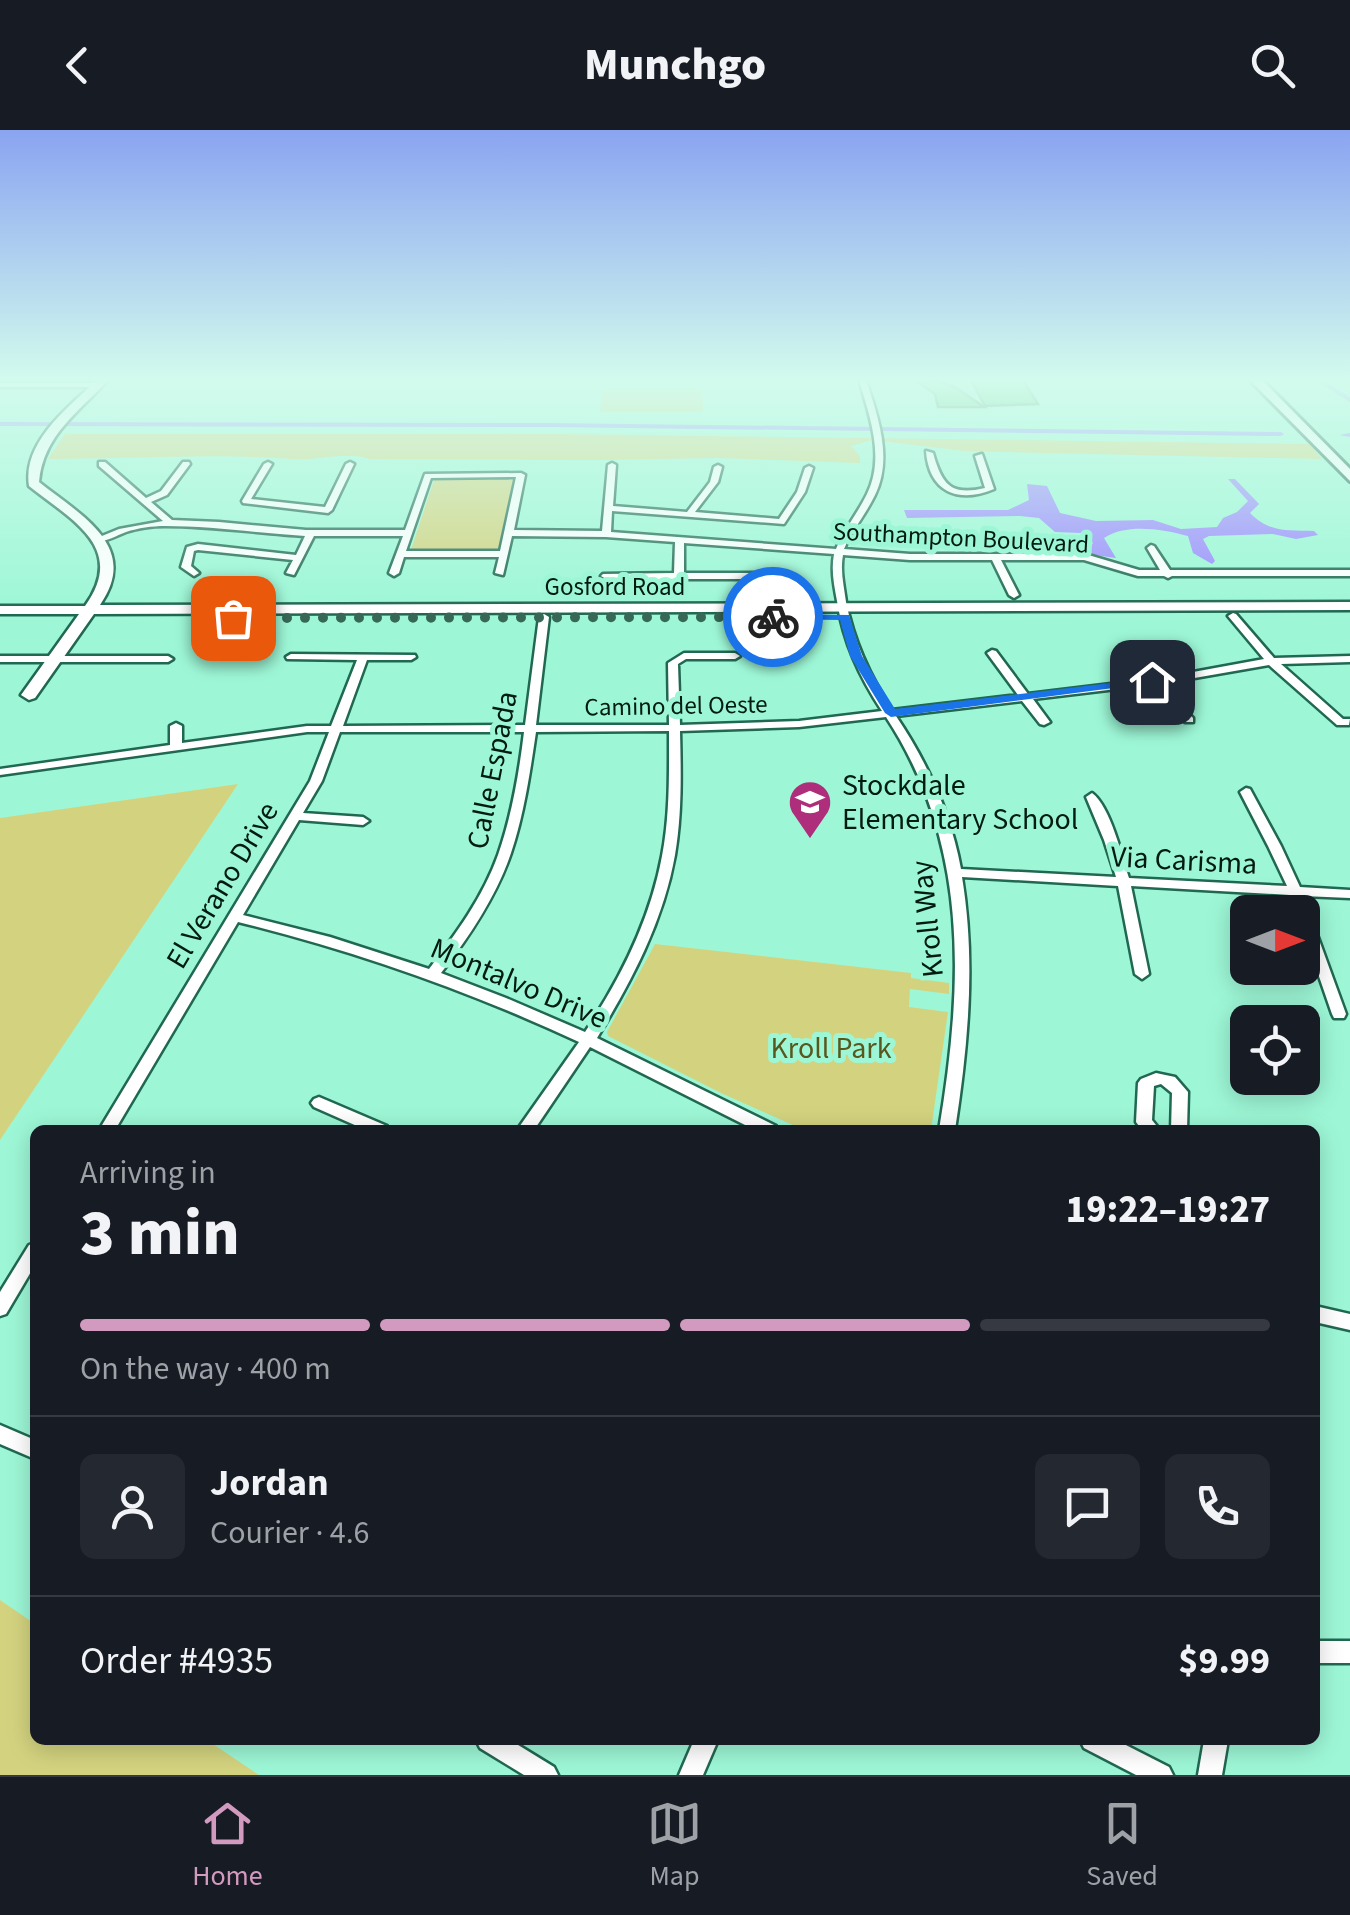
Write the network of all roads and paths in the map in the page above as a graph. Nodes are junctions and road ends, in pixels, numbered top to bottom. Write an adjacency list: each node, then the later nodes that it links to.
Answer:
1 (978, 456): 14 (street)
2 (35, 457): 27 (main road)
3 (876, 457): 29 (street)
4 (930, 457): 14 (street)
5 (1331, 457): 13 (main road)
6 (102, 464): 16 (street)
7 (186, 464): 16 (street)
8 (268, 464): 17 (street)
9 (350, 464): 17 (street)
10 (612, 465): 18 (street)
11 (718, 466): 19 (street)
12 (810, 468): 19 (street)
13 (1350, 477)
14 (942, 488): 15 (street)
15 (927, 490)
16 (146, 502): 20 (street)
17 (291, 506): 21 (street)
18 (608, 508): 19 (street); 25 (street)
19 (689, 514)
20 (172, 524): 21 (street); 27 (street)
21 (260, 528): 22 (street)
22 (311, 533): 24 (street); 32 (street)
23 (509, 533): 24 (street); 25 (street, Southampton Boulevard); 31 (street)
24 (408, 534): 30 (street)
25 (606, 534): 26 (street, Southampton Boulevard)
26 (680, 539): 29 (street, Southampton Boulevard); 41 (street)
27 (100, 540): 46 (main road)
28 (1151, 548): 39 (street)
29 (838, 552): 33 (street, Southampton Boulevard); 47 (street, Kroll Way)
30 (401, 554): 31 (street); 35 (street)
31 (504, 554): 36 (street)
32 (299, 558): 34 (street); 38 (street)
33 (996, 559): 39 (street, Southampton Boulevard); 43 (street)
34 (291, 573)
35 (394, 573)
36 (500, 573)
37 (1350, 573): 39 (street, Southampton Boulevard)
38 (194, 574)
39 (1168, 574)
40 (606, 576): 41 (street)
41 (679, 576): 42 (street)
42 (757, 576)
43 (1014, 595)
44 (1350, 606): 47 (main road, Gosford Road)
45 (0, 610): 46 (main road, Gosford Road)
46 (88, 613): 47 (main road, Gosford Road); 50 (main road, Gosford Road); 51 (main road, Gosford Road); 59 (main road)
47 (844, 613): 48 (main road, Gosford Road); 50 (main road, Gosford Road); 66 (street, Kroll Way)
48 (1233, 616): 49 (main road, Gosford Road); 62 (street)
49 (1350, 616)
50 (544, 617): 73 (street, Calle Espada)
51 (0, 618)
52 (992, 653): 65 (street)
53 (1131, 653): 63 (street)
54 (411, 656): 57 (street)
55 (735, 656): 71 (street)
56 (291, 657): 57 (street)
57 (362, 657): 72 (street, El Verano Drive)
58 (0, 659): 59 (street)
59 (55, 659): 60 (street); 64 (main road)
60 (168, 659)
61 (1350, 659): 62 (street, Camino del Oeste)
62 (1272, 661): 63 (street, Camino del Oeste); 69 (street)
63 (1152, 682): 65 (street, Camino del Oeste); 67 (street)
64 (30, 695)
65 (1024, 697): 66 (street, Camino del Oeste); 68 (street)
66 (891, 713): 71 (street, Camino del Oeste); 80 (street, Kroll Way)
67 (1189, 720)
68 (1044, 722)
69 (1349, 722)
70 (176, 726): 74 (street)
71 (673, 728): 73 (street, Camino del Oeste); 88 (street)
72 (337, 729): 73 (street, Camino del Oeste); 74 (street, Camino del Oeste); 78 (street, El Verano Drive)
73 (528, 729): 86 (street, Calle Espada)
74 (176, 747): 75 (street, Camino del Oeste)
75 (0, 772)
76 (1246, 792): 82 (street)
77 (1092, 797): 81 (street)
78 (296, 816): 79 (street); 84 (street, El Verano Drive)
79 (363, 821)
80 (956, 873): 81 (street, Via Carisma); 94 (street, Kroll Way)
81 (1124, 882): 82 (street, Via Carisma); 85 (street)
82 (1297, 891): 83 (street, Via Carisma); 87 (street)
83 (1350, 894)
84 (235, 917): 86 (street, Montalvo Drive); 91 (street, El Verano Drive)
85 (1142, 974)
86 (432, 975): 88 (street, Montalvo Drive)
87 (1339, 1014)
88 (588, 1040): 90 (street, Montalvo Drive); 93 (street)
89 (319, 1103): 92 (street)
90 (740, 1124)
91 (110, 1125)
92 (370, 1125)
93 (528, 1125)
94 (948, 1125)
95 (1147, 1125): 96 (street)
96 (1178, 1125)
97 (30, 1258): 98 (street)
98 (0, 1308)
99 (1320, 1315): 100 (street)
100 (1350, 1322)
101 (0, 1434): 102 (street)
102 (30, 1448)
103 (1320, 1652): 104 (street)
104 (1350, 1652)
105 (496, 1745): 109 (street)
106 (704, 1745): 110 (street)
107 (1102, 1745): 111 (street)
108 (1215, 1745): 112 (street)
109 (546, 1775)
110 (691, 1775)
111 (1161, 1775)
112 (1210, 1775)

